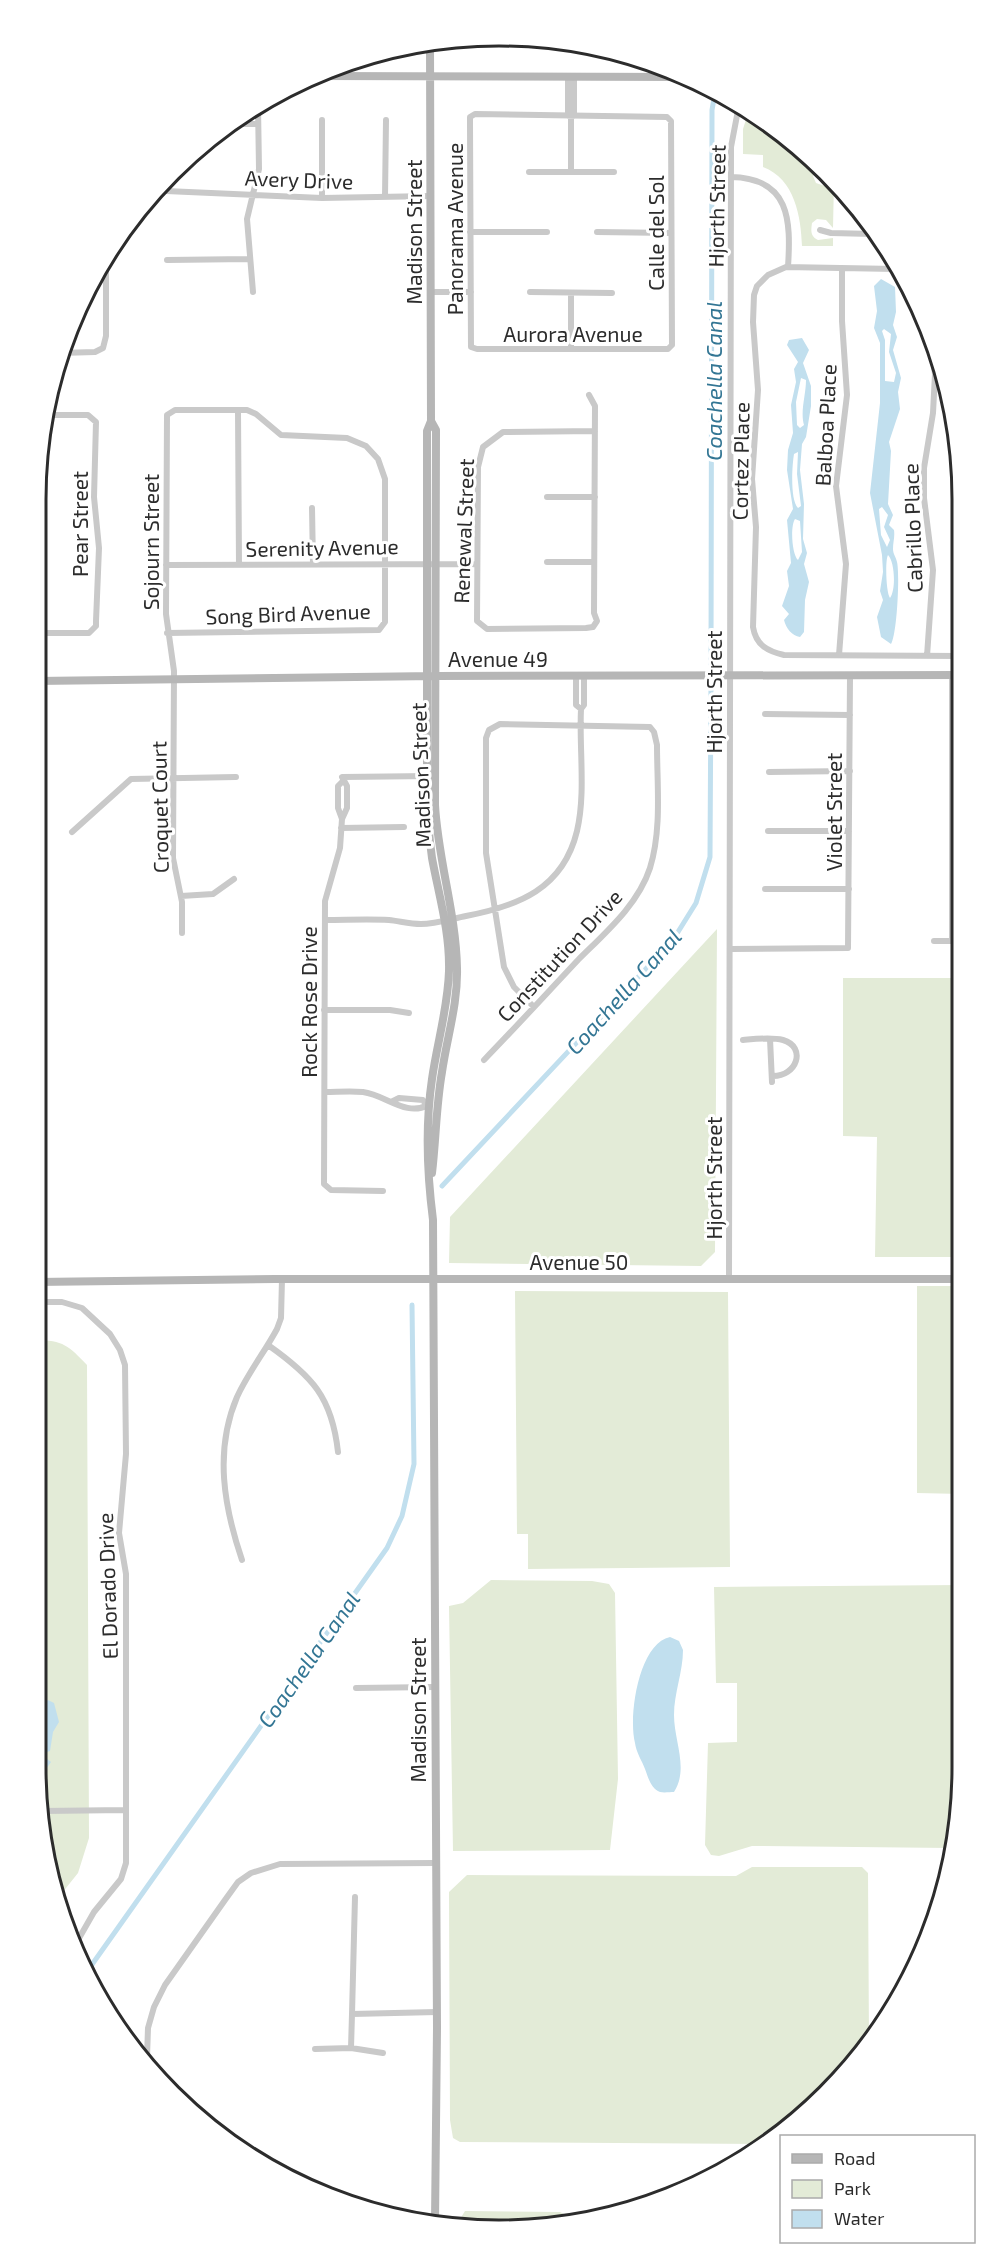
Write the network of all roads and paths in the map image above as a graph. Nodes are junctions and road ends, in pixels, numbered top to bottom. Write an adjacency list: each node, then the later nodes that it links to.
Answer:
1 (430, 52): 3 (main road, Madison Street)
2 (340, 76): 3 (main road)
3 (431, 76): 4 (main road); 19 (main road, Madison Street)
4 (571, 77): 5 (main road); 7 (street)
5 (662, 77)
6 (737, 114): 16 (street, Hjorth Street)
7 (571, 116): 14 (street); 23 (street, Panorama Avenue); 26 (street, Calle del Sol)
8 (258, 117): 12 (street)
9 (322, 120): 21 (street)
10 (386, 120): 20 (street)
11 (247, 124): 12 (street)
12 (258, 124): 18 (street)
13 (529, 172): 14 (street)
14 (571, 172): 15 (street)
15 (614, 172)
16 (731, 177): 30 (street); 68 (street, Hjorth Street)
17 (167, 192): 18 (street, Avery Drive)
18 (255, 195): 21 (street, Avery Drive); 28 (street)
19 (431, 196): 20 (street, Avery Drive); 35 (main road, Madison Street)
20 (385, 197): 21 (street, Avery Drive)
21 (322, 198)
22 (820, 230): 27 (street)
23 (470, 232): 24 (street); 36 (street, Panorama Avenue)
24 (547, 232)
25 (597, 232): 26 (street)
26 (671, 233): 40 (street, Calle del Sol)
27 (866, 234)
28 (249, 259): 29 (street); 34 (street)
29 (167, 260)
30 (788, 267): 31 (street); 62 (street, Cortez Place)
31 (842, 268): 32 (street); 62 (street, Balboa Place)
32 (889, 269)
33 (106, 275): 43 (street)
34 (253, 292)
35 (431, 292): 36 (street); 55 (main road, Madison Street)
36 (471, 292): 41 (street, Panorama Avenue)
37 (530, 292): 38 (street)
38 (571, 292): 39 (street); 42 (street)
39 (612, 293)
40 (672, 345): 42 (street, Aurora Avenue)
41 (471, 346): 42 (street, Aurora Avenue)
42 (571, 348)
43 (71, 353)
44 (935, 376): 63 (street, Cabrillo Place)
45 (589, 394): 48 (street)
46 (238, 410): 54 (street); 58 (street, Sojourn Street); 59 (street)
47 (54, 415): 60 (street, Pear Street)
48 (595, 431): 50 (street); 57 (street, Renewal Street)
49 (547, 497): 50 (street)
50 (595, 497): 53 (street)
51 (312, 508): 56 (street)
52 (547, 562): 53 (street)
53 (594, 562): 57 (street, Renewal Street)
54 (385, 563): 55 (street, Serenity Avenue); 56 (street, Serenity Avenue); 61 (street, Song Bird Avenue)
55 (431, 563): 57 (street, Serenity Avenue); 66 (main road, Madison Street)
56 (313, 564): 59 (street, Serenity Avenue)
57 (477, 564)
58 (166, 565): 59 (street, Serenity Avenue); 61 (street, Sojourn Street)
59 (239, 565)
60 (46, 633)
61 (167, 633): 70 (street, Sojourn Street)
62 (839, 655): 63 (street)
63 (927, 656): 64 (street)
64 (952, 656)
65 (952, 675): 69 (main road, Avenue 49)
66 (431, 676): 67 (main road, Avenue 49); 70 (main road, Avenue 49); 80 (main road, Madison Street)
67 (580, 676): 68 (main road, Avenue 49); 72 (street); 73 (street)
68 (729, 676): 69 (main road, Avenue 49); 98 (street, Hjorth Street)
69 (850, 677): 76 (street, Violet Street)
70 (174, 679): 71 (main road, Avenue 49); 82 (street, Croquet Court)
71 (46, 681)
72 (576, 694): 73 (street); 74 (street)
73 (584, 694): 74 (street)
74 (580, 709): 77 (street)
75 (765, 714): 76 (street)
76 (850, 715): 78 (street, Violet Street)
77 (580, 725): 92 (street); 92 (street); 99 (street, Constitution Drive)
78 (850, 771): 79 (street); 86 (street, Violet Street)
79 (769, 772)
80 (431, 776): 84 (street, Rock Rose Drive); 94 (main road, Madison Street)
81 (236, 777): 82 (street)
82 (173, 779): 87 (street); 91 (street, Croquet Court)
83 (404, 827): 84 (street)
84 (341, 828): 93 (street, Rock Rose Drive)
85 (768, 831): 86 (street)
86 (849, 831): 90 (street, Violet Street)
87 (72, 832)
88 (234, 879): 91 (street)
89 (765, 889): 90 (street)
90 (849, 889): 98 (street, Violet Street)
91 (181, 896): 95 (street, Croquet Court)
92 (495, 910): 94 (street); 99 (street)
93 (325, 920): 94 (street); 100 (street, Rock Rose Drive)
94 (449, 920): 108 (main road, Madison Street); 111 (main road, Madison Street)
95 (182, 933)
96 (934, 941): 97 (street)
97 (952, 941)
98 (731, 949): 117 (street, Hjorth Street)
99 (534, 1007): 104 (street, Constitution Drive)
100 (324, 1010): 101 (street); 105 (street, Rock Rose Drive)
101 (409, 1013)
102 (770, 1039): 102 (street); 103 (street)
103 (743, 1040)
104 (484, 1060)
105 (324, 1092): 107 (street); 110 (street, Rock Rose Drive)
106 (412, 1099): 107 (street); 108 (street); 109 (street)
107 (393, 1101): 109 (street)
108 (427, 1105): 109 (street); 111 (main road, Madison Street)
109 (411, 1109)
110 (383, 1191)
111 (430, 1197): 115 (main road, Madison Street)
112 (46, 1276): 113 (main road, Avenue 50)
113 (196, 1279): 114 (main road, Avenue 50); 118 (main road, Avenue 50)
114 (282, 1279): 115 (main road, Avenue 50); 120 (street)
115 (432, 1279): 117 (main road, Avenue 50); 123 (main road, Madison Street)
116 (952, 1279): 117 (main road, Avenue 50)
117 (729, 1280)
118 (46, 1282)
119 (46, 1302): 125 (street, El Dorado Drive)
120 (268, 1345): 121 (street); 122 (street)
121 (338, 1452)
122 (242, 1560)
123 (435, 1687): 124 (street); 127 (main road, Madison Street)
124 (356, 1688)
125 (126, 1810): 126 (street); 129 (street, El Dorado Drive)
126 (48, 1811)
127 (435, 1863): 130 (main road, Madison Street); 132 (street)
128 (355, 1897): 131 (street)
129 (80, 1937)
130 (437, 2012): 131 (street); 136 (main road, Madison Street)
131 (352, 2014): 133 (street)
132 (144, 2048)
133 (351, 2048): 134 (street); 135 (street)
134 (315, 2049)
135 (383, 2054)
136 (435, 2216)

